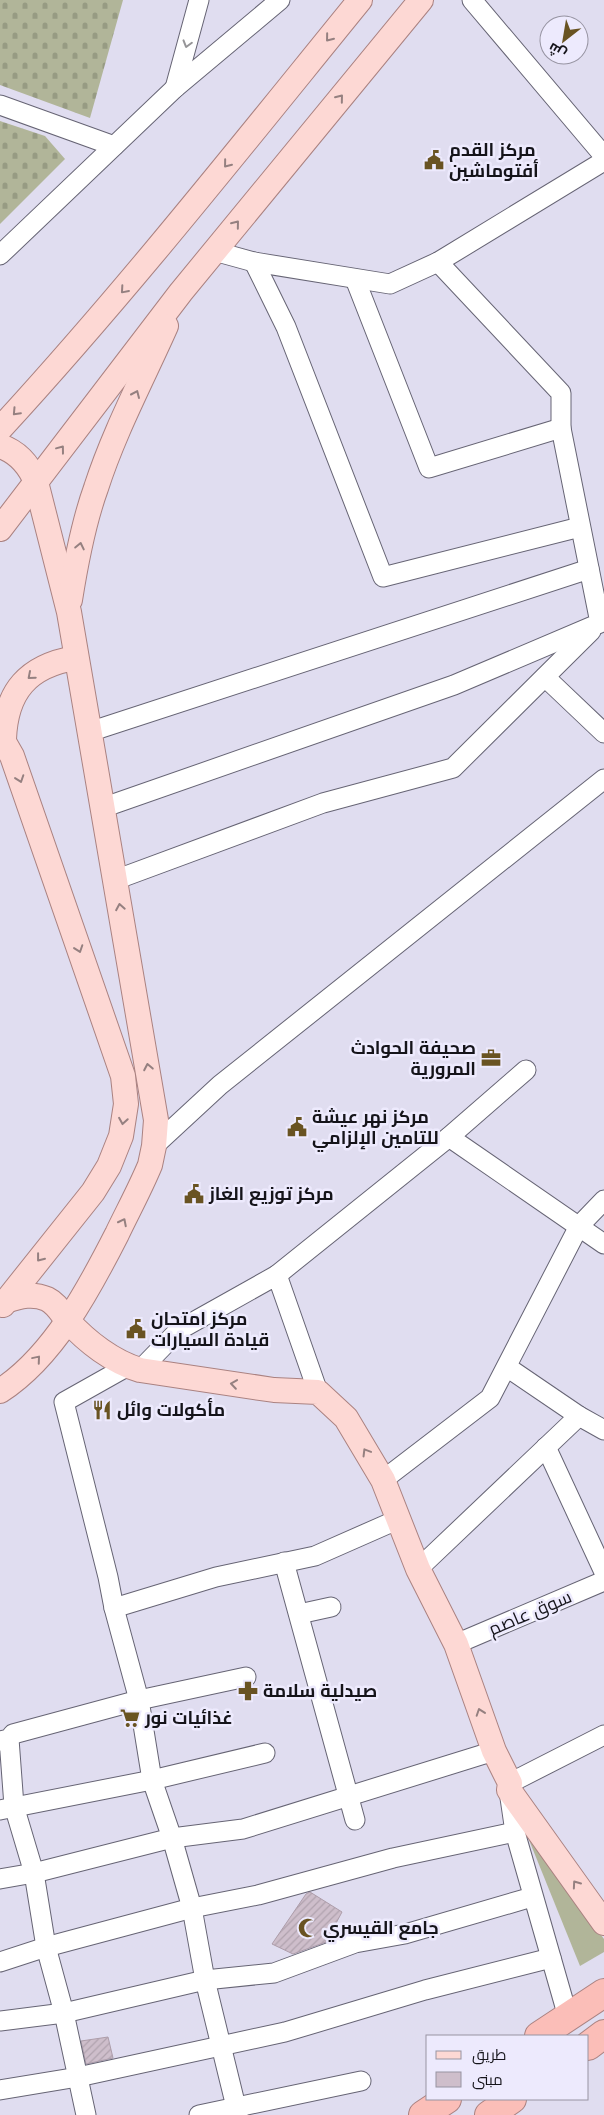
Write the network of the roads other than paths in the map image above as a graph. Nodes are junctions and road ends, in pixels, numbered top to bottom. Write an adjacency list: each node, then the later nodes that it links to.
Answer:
1 (199, 0): 6 (street, one-way to 6)
2 (280, 0): 6 (street)
3 (360, 0): 18 (main road, one-way to 18)
4 (421, 0): 11 (main road, one-way to 4)
5 (472, 0): 9 (street)
6 (175, 88): 8 (street)
7 (0, 105): 8 (street)
8 (114, 146): 12 (street)
9 (604, 156)
10 (604, 161): 14 (street)
11 (214, 251): 13 (street); 16 (main road)
12 (0, 255)
13 (254, 262): 15 (street); 21 (street)
14 (438, 262): 15 (street); 17 (street)
15 (355, 279): 17 (street)
16 (181, 292): 20 (main road, one-way to 16); 24 (main road, one-way to 16)
17 (561, 428): 21 (street)
18 (0, 429)
19 (0, 446): 20 (main road)
20 (36, 482): 22 (main road); 24 (main road)
21 (580, 527): 23 (street)
22 (0, 529)
23 (589, 568): 25 (street); 28 (street)
24 (68, 612): 26 (main road)
25 (602, 622): 27 (street); 32 (street)
26 (75, 658): 28 (main road); 30 (main road, one-way to 30)
27 (545, 678): 29 (street); 33 (street)
28 (89, 732): 32 (main road)
29 (604, 733)
30 (2, 737): 41 (main road, one-way to 41)
31 (604, 779): 36 (street)
32 (102, 808): 33 (main road)
33 (115, 880): 36 (main road, one-way to 33)
34 (526, 1070): 35 (street)
35 (449, 1137): 38 (street); 40 (street)
36 (154, 1146): 42 (main road, one-way to 36)
37 (604, 1200): 38 (street)
38 (579, 1226): 39 (street); 43 (street)
39 (604, 1244)
40 (277, 1275): 44 (street); 46 (street)
41 (3, 1304): 42 (main road)
42 (68, 1320): 44 (main road); 45 (main road, one-way to 42)
43 (507, 1367): 47 (street); 50 (street)
44 (134, 1368): 46 (main road, one-way to 44); 57 (street)
45 (0, 1391)
46 (318, 1392): 50 (main road, one-way to 46)
47 (580, 1416): 48 (street); 49 (street)
48 (604, 1430)
49 (546, 1447): 53 (street); 54 (street)
50 (383, 1480): 51 (main road)
51 (399, 1519): 52 (street); 53 (main road)
52 (284, 1562): 57 (street); 58 (street)
53 (418, 1569): 59 (main road)
54 (604, 1572)
55 (604, 1581): 59 (street, سوق عاصم)
56 (331, 1606): 58 (street)
57 (114, 1608): 61 (street)
58 (299, 1614): 68 (street)
59 (456, 1644): 64 (main road, one-way to 59)
60 (246, 1678): 61 (street)
61 (139, 1700): 63 (street); 66 (street)
62 (604, 1735): 67 (street)
63 (5, 1740): 69 (street)
64 (494, 1751): 67 (main road); 68 (street)
65 (265, 1753): 66 (street)
66 (152, 1780): 69 (street); 72 (street)
67 (510, 1786): 71 (street); 77 (main road, one-way to 67)
68 (348, 1796): 70 (street); 72 (street)
69 (7, 1808): 73 (street)
70 (354, 1820)
71 (515, 1832): 75 (street); 76 (street)
72 (172, 1838): 73 (street); 76 (street)
73 (34, 1873): 74 (street); 78 (street)
74 (0, 1879)
75 (532, 1897): 79 (street); 81 (street)
76 (192, 1908): 78 (street); 81 (street)
77 (604, 1923)
78 (46, 1948): 80 (street); 83 (street)
79 (551, 1958): 84 (street); 89 (street)
80 (0, 1962)
81 (205, 1980): 83 (street); 89 (street)
82 (604, 1993): 84 (highway)
83 (64, 2013): 85 (street); 90 (street)
84 (568, 2017): 87 (highway)
85 (0, 2021)
86 (604, 2034): 88 (highway)
87 (541, 2035)
88 (589, 2045)
89 (222, 2046): 90 (street); 95 (street)
90 (78, 2077): 92 (street); 96 (street)
91 (361, 2081): 95 (street)
92 (0, 2090)
93 (446, 2100): 98 (highway)
94 (511, 2100): 99 (highway)
95 (237, 2111): 97 (street)
96 (86, 2115)
97 (199, 2115)
98 (423, 2115)
99 (489, 2115)

